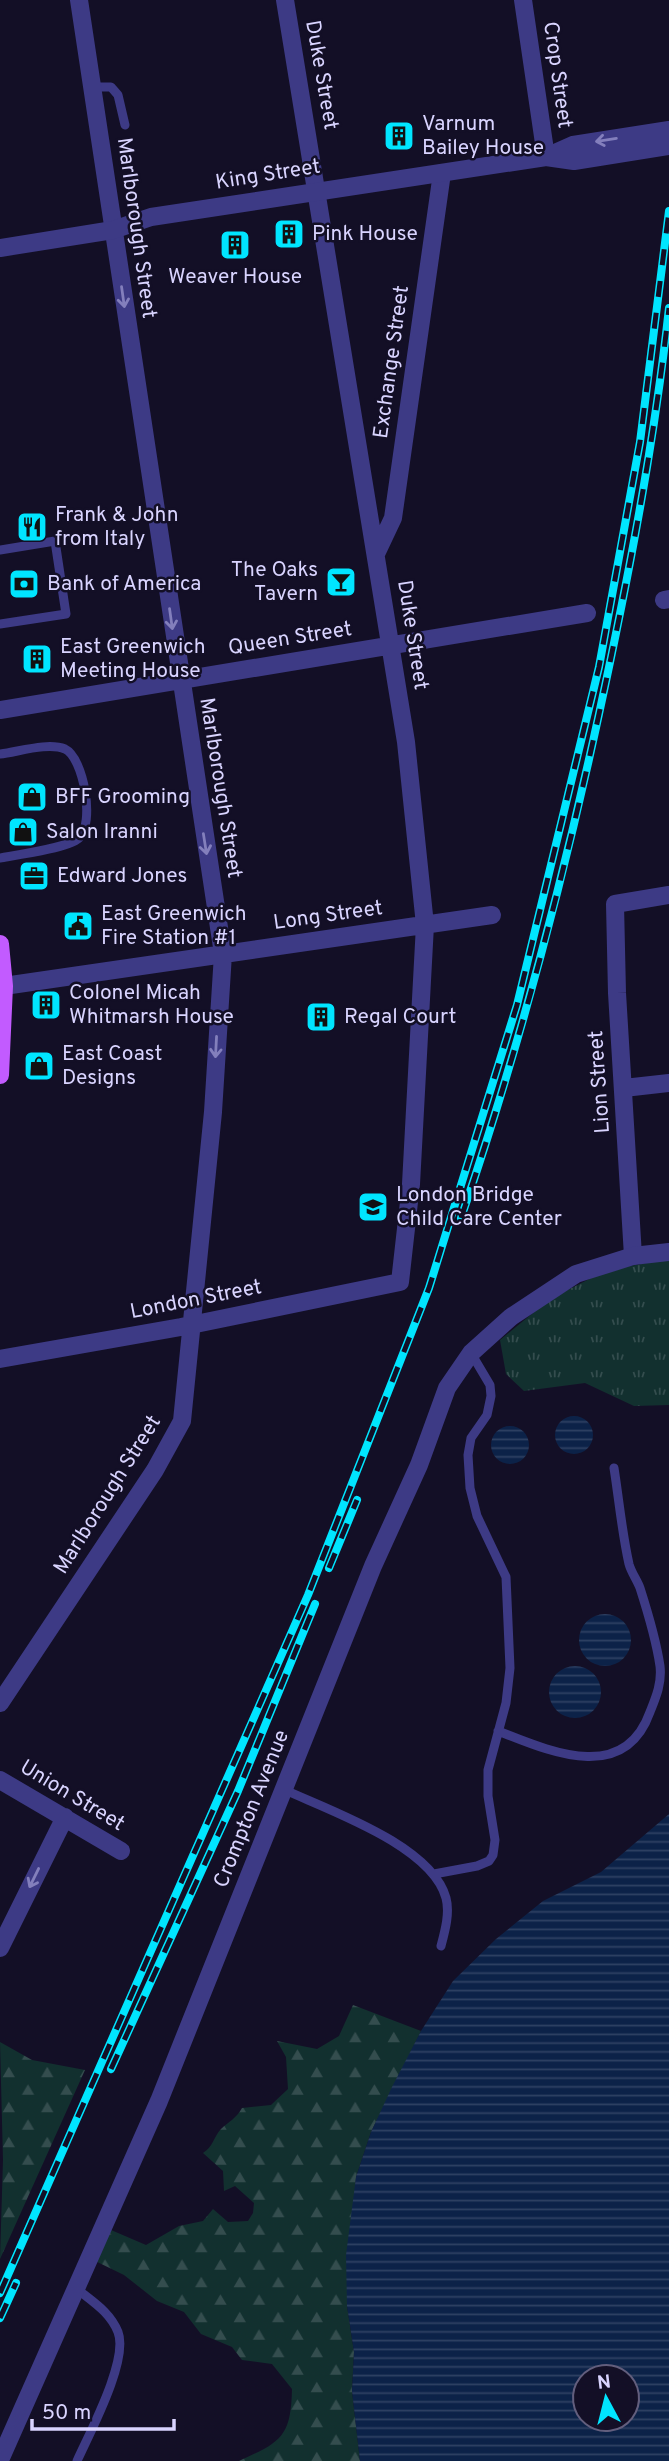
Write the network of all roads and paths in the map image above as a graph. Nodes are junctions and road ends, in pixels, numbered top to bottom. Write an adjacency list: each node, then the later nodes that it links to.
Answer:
1 (79, 0): 4 (street, Marlborough Street)
2 (285, 0): 10 (street, Duke Street)
3 (523, 0): 8 (street, Crop Street)
4 (92, 87): 5 (lane); 11 (street, Marlborough Street)
5 (125, 125)
6 (669, 130): 8 (street, King Street, one-way to 8)
7 (669, 146): 8 (street, King Street)
8 (545, 157): 9 (street, King Street)
9 (442, 173): 10 (street, King Street); 14 (street, Exchange Street)
10 (318, 190): 11 (street, King Street); 14 (street, Duke Street)
11 (113, 230): 12 (street, King Street); 18 (street, Marlborough Street, one-way to 18)
12 (0, 248)
13 (0, 550): 16 (lane)
14 (376, 554): 17 (street, Duke Street)
15 (587, 613): 17 (street, Queen Street)
16 (0, 624)
17 (390, 645): 18 (street, Queen Street); 24 (street, Duke Street)
18 (180, 680): 19 (street, Queen Street); 26 (street, Marlborough Street, one-way to 26)
19 (0, 710)
20 (0, 754): 21 (lane)
21 (0, 858)
22 (669, 895): 30 (street, Lion Street)
23 (492, 915): 24 (street, Long Street)
24 (425, 925): 26 (street, Long Street); 33 (street, Duke Street)
25 (0, 944): 27 (main road)
26 (223, 954): 27 (street, Long Street); 34 (street, Marlborough Street, one-way to 34)
27 (4, 986): 28 (main road)
28 (0, 1075)
29 (669, 1083): 30 (street)
30 (624, 1088): 32 (street, Lion Street)
31 (669, 1252): 32 (street, Crompton Avenue)
32 (633, 1256): 35 (street, Crompton Avenue)
33 (400, 1282): 34 (street, London Street)
34 (193, 1324): 36 (street, London Street); 38 (street, Marlborough Street)
35 (471, 1353): 39 (lane); 41 (street, Crompton Avenue)
36 (0, 1359)
37 (614, 1468): 39 (lane)
38 (0, 1703)
39 (498, 1731): 44 (lane)
40 (0, 1780): 42 (street, Union Street)
41 (285, 1790): 44 (lane); 47 (street, Crompton Avenue)
42 (65, 1817): 43 (street, Union Street); 46 (street, one-way to 46)
43 (121, 1851)
44 (434, 1874): 45 (lane)
45 (441, 1946)
46 (0, 1948)
47 (77, 2290): 48 (street, Crompton Avenue); 49 (lane)
48 (0, 2460)
49 (77, 2461)

